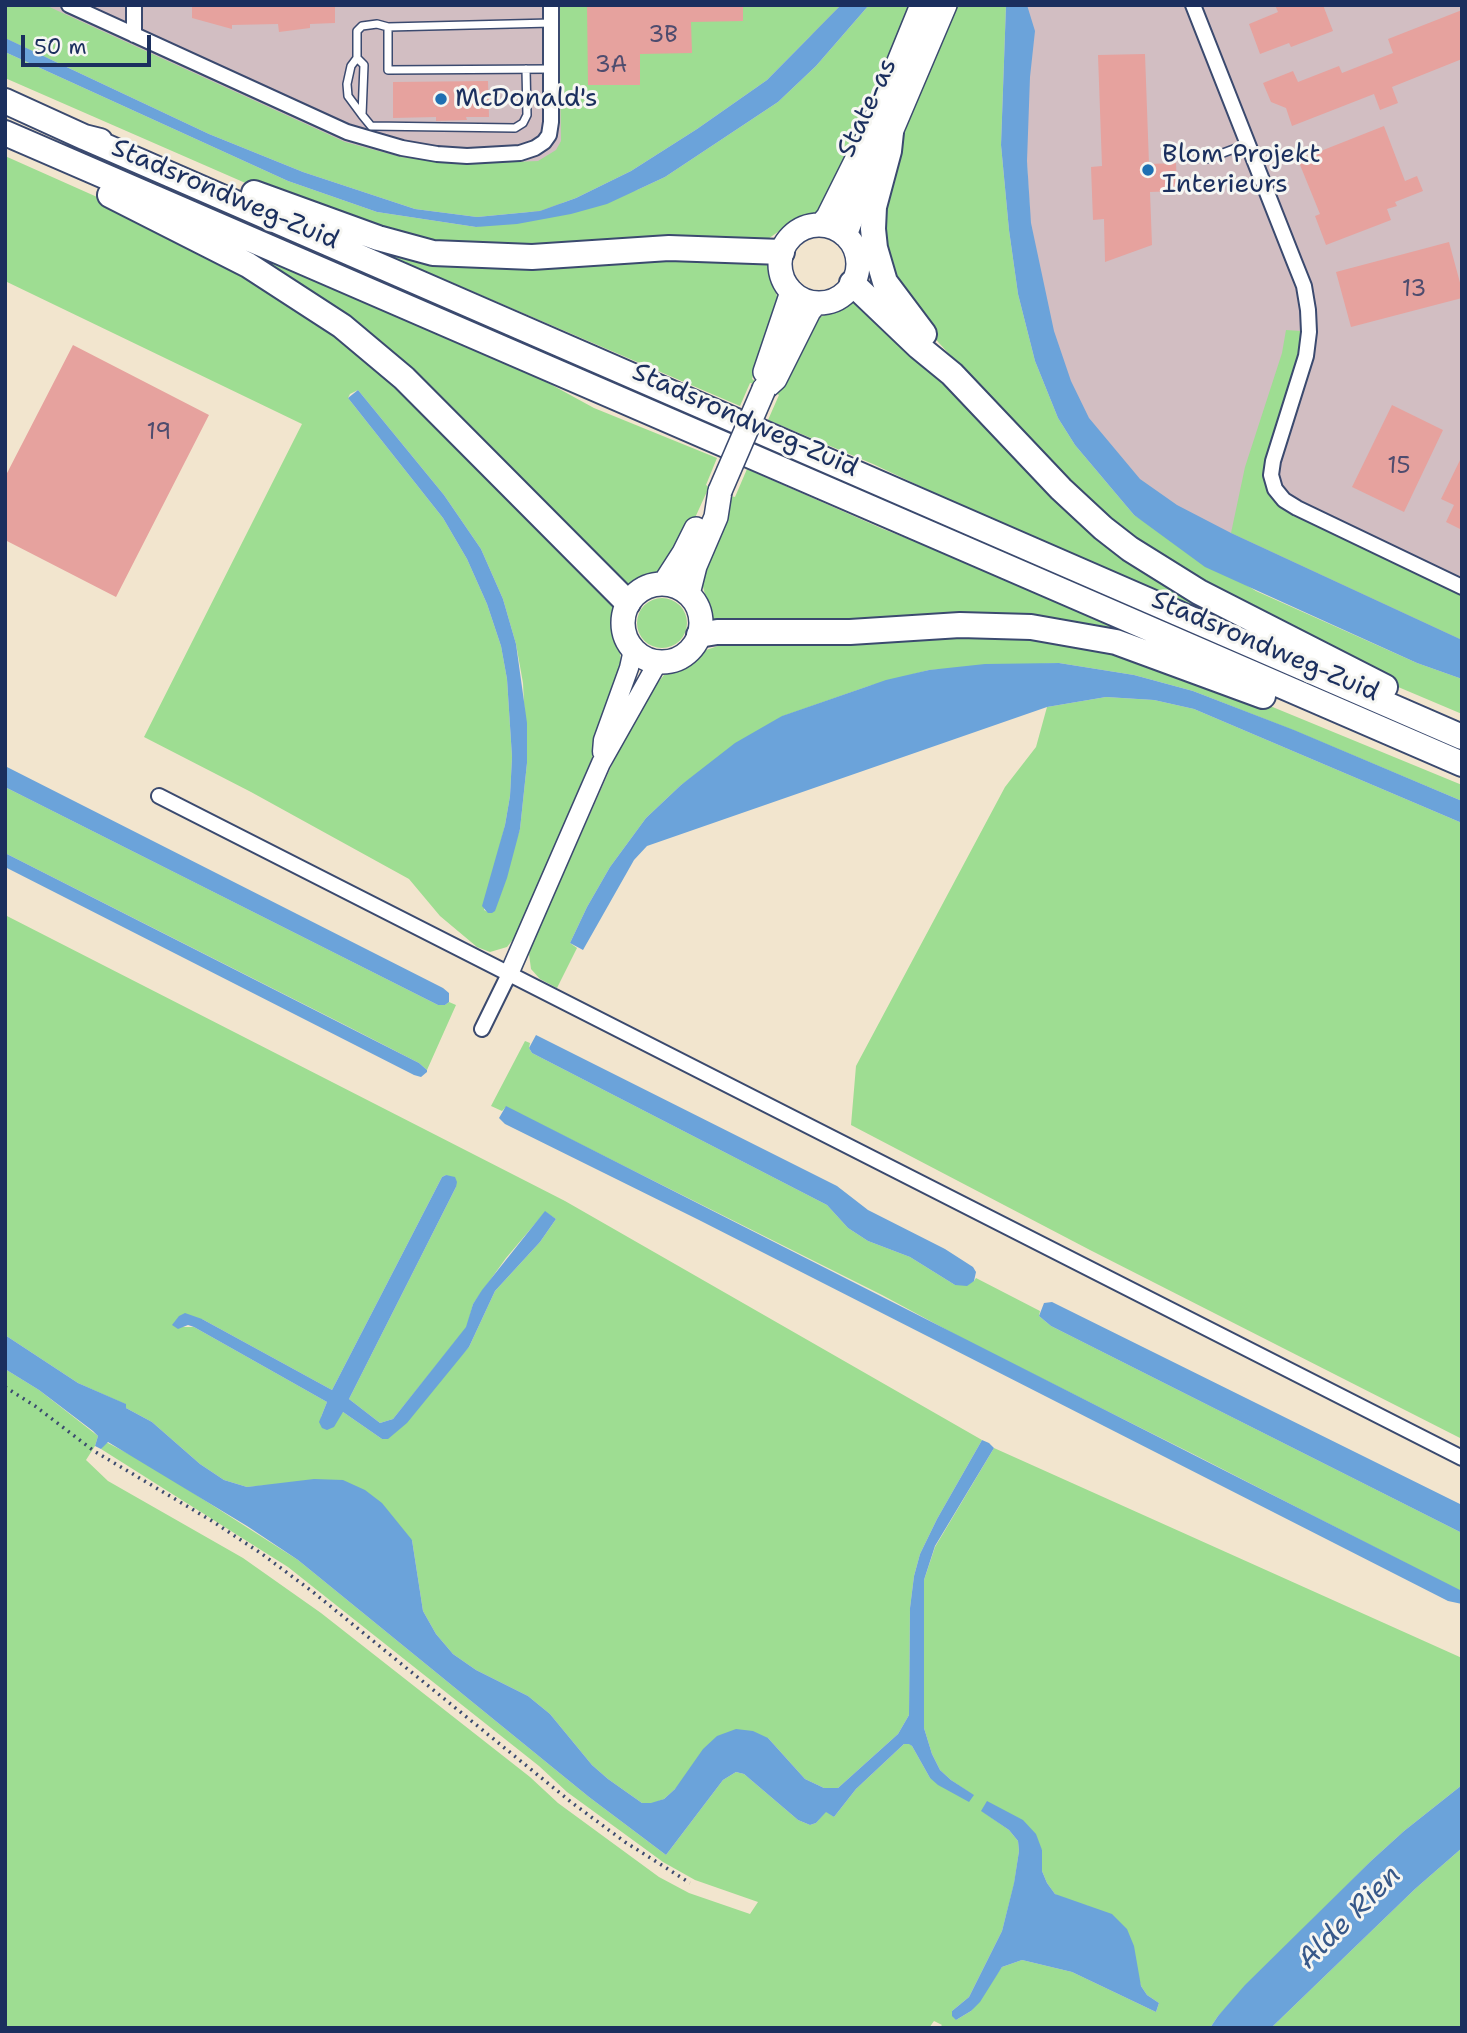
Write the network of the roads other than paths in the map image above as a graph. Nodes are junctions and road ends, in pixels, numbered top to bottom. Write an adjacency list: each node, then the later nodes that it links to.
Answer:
1 (69, 5): 9 (street)
2 (134, 5): 9 (street)
3 (551, 5): 7 (street)
4 (922, 5): 20 (main road, State-as)
5 (945, 5): 15 (main road, State-as)
6 (1193, 5): 18 (street)
7 (552, 23): 8 (lane); 12 (street)
8 (388, 27): 10 (lane); 11 (lane)
9 (134, 35): 12 (street)
10 (357, 58): 14 (lane); 14 (lane)
11 (526, 69): 12 (lane); 14 (lane)
12 (552, 69)
13 (5, 101): 17 (highway)
14 (362, 116)
15 (891, 132): 21 (main road, State-as); 26 (highway)
16 (5, 136): 32 (highway); 37 (highway, Stadsrondweg-Zuid)
17 (84, 137): 22 (highway); 36 (highway, Stadsrondweg-Zuid)
18 (1247, 144): 19 (lane); 30 (street)
19 (1207, 159)
20 (821, 225): 21 (main road); 22 (main road)
21 (845, 235): 23 (main road)
22 (782, 252): 24 (main road)
23 (852, 283): 25 (main road); 26 (highway)
24 (792, 292): 25 (main road); 27 (main road)
25 (816, 303): 27 (main road)
26 (952, 374): 36 (highway)
27 (764, 389): 28 (main road, bridge)
28 (720, 491): 29 (main road); 31 (main road)
29 (664, 583): 31 (main road); 32 (main road)
30 (1462, 587)
31 (688, 594): 33 (main road)
32 (628, 603): 34 (main road)
33 (699, 635): 35 (main road); 37 (highway)
34 (633, 650): 35 (main road); 38 (street)
35 (658, 662): 38 (street)
36 (1460, 736)
37 (1417, 746): 39 (highway, Stadsrondweg-Zuid)
38 (601, 763): 41 (street)
39 (1462, 764)
40 (159, 796): 41 (street)
41 (509, 974): 42 (street); 43 (street)
42 (482, 1029)
43 (1462, 1458)

